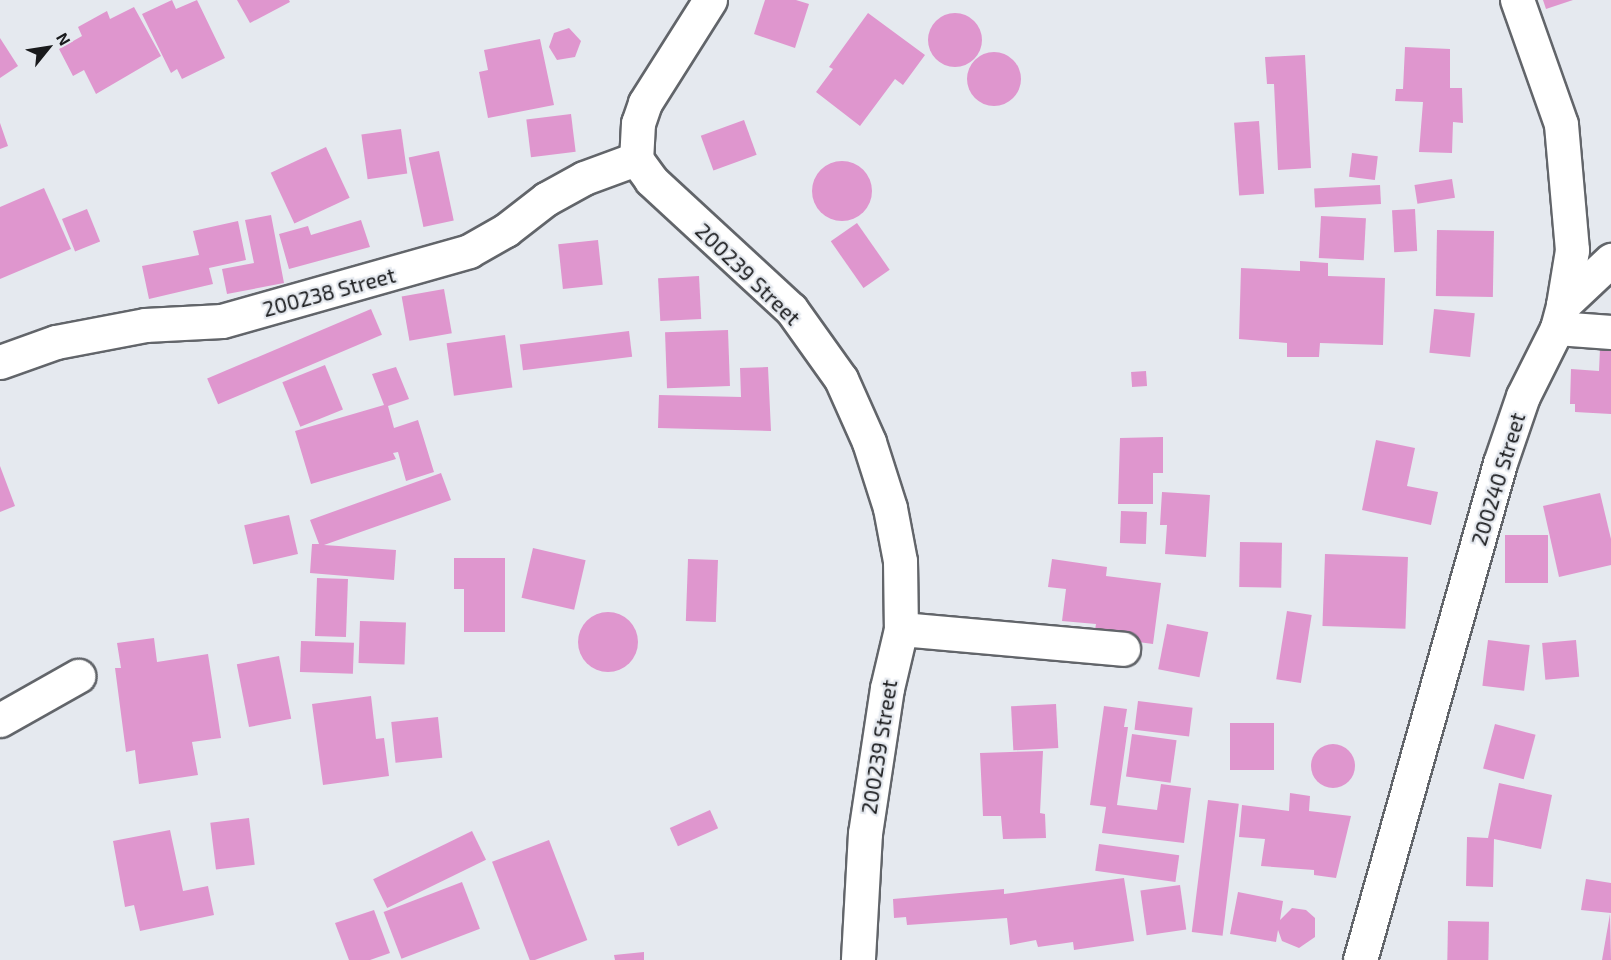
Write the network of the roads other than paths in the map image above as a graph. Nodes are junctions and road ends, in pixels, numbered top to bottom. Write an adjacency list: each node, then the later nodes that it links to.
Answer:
1 (710, 0): 3 (street)
2 (1517, 0): 5 (street, 200240 Street)
3 (636, 159): 7 (street, 200238 Street); 8 (street, 200239 Street)
4 (1611, 260): 5 (street)
5 (1560, 317): 6 (street); 13 (street, 200240 Street)
6 (1611, 332)
7 (0, 362)
8 (901, 629): 9 (street); 12 (street, 200239 Street)
9 (1123, 649)
10 (78, 676): 11 (street)
11 (0, 720)
12 (858, 960)
13 (1360, 960)

